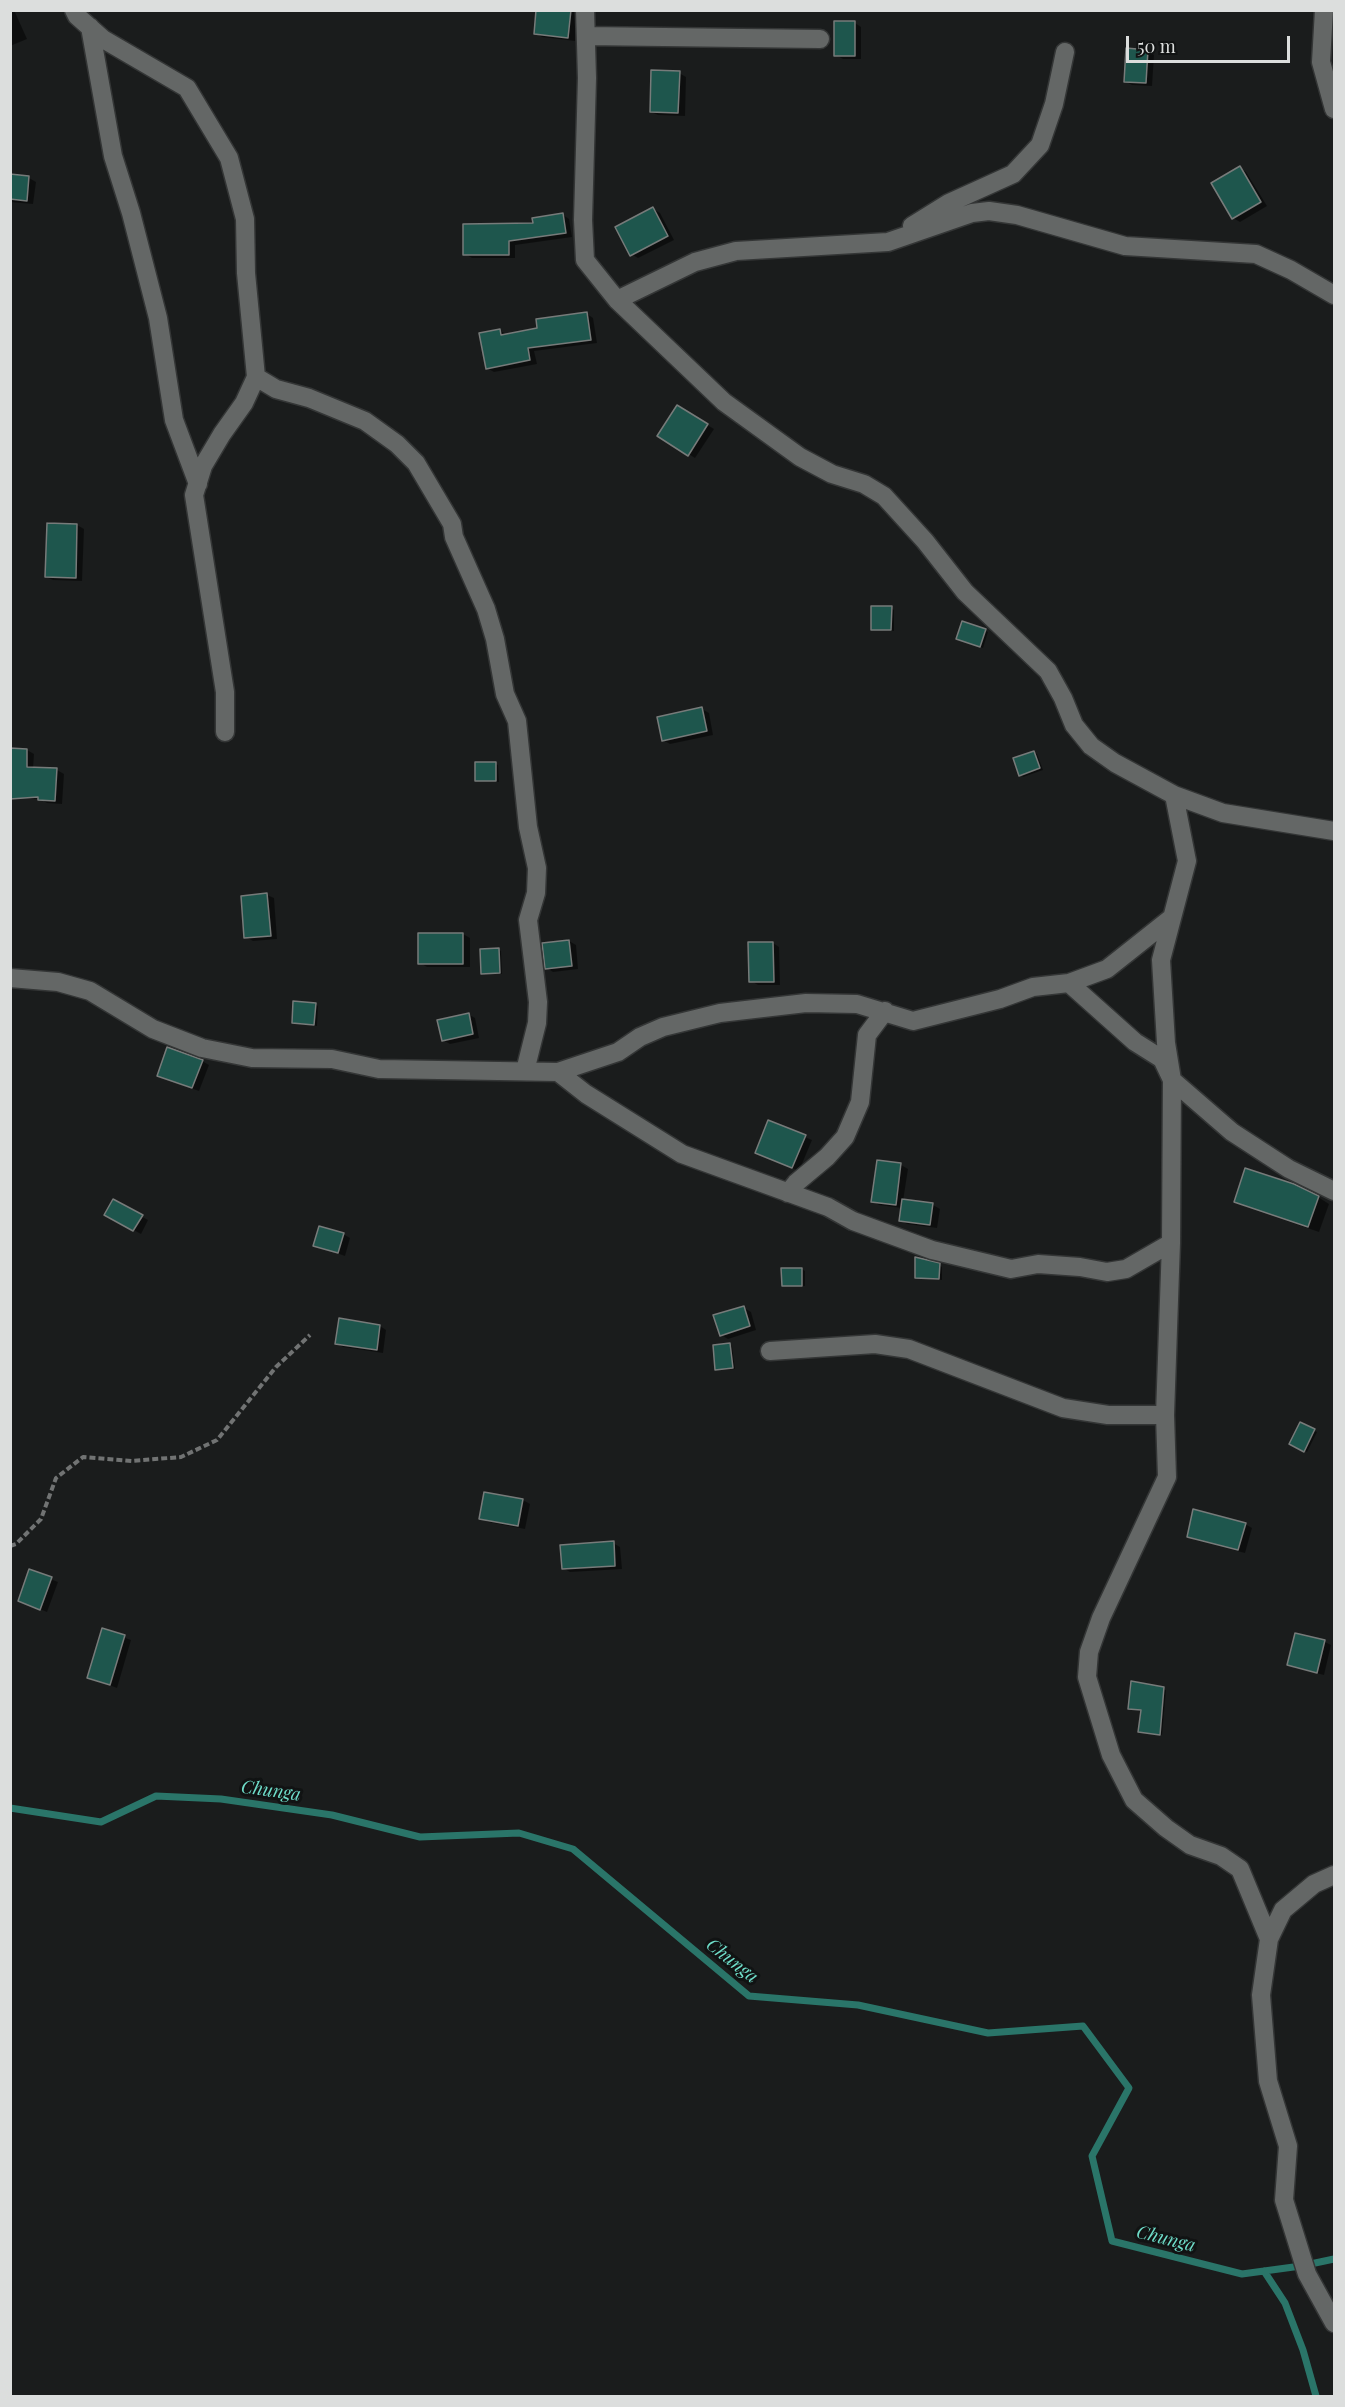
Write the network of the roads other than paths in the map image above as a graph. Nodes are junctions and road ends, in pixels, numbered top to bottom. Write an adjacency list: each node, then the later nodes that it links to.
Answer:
1 (74, 10): 4 (street)
2 (585, 10): 5 (street)
3 (1324, 10): 8 (street)
4 (90, 27): 12 (street); 13 (street)
5 (586, 36): 6 (street); 11 (street)
6 (820, 39)
7 (1065, 52): 9 (street)
8 (1335, 109)
9 (888, 242): 10 (street); 11 (street)
10 (1335, 295)
11 (617, 300): 15 (street)
12 (256, 377): 13 (street); 21 (street)
13 (198, 484): 14 (street)
14 (225, 732)
15 (1174, 795): 16 (street); 17 (street)
16 (1335, 831)
17 (1170, 919): 19 (street); 23 (street)
18 (10, 978): 21 (street)
19 (1069, 983): 20 (street); 23 (street)
20 (885, 1011): 22 (street); 25 (street)
21 (525, 1071): 22 (street)
22 (558, 1072): 25 (street)
23 (1172, 1080): 24 (street); 26 (street)
24 (1335, 1191)
25 (788, 1193): 26 (street)
26 (1171, 1243): 28 (street)
27 (770, 1351): 28 (street)
28 (1165, 1415): 30 (street)
29 (1335, 1875): 30 (street)
30 (1269, 1939): 31 (street)
31 (1335, 2323)

